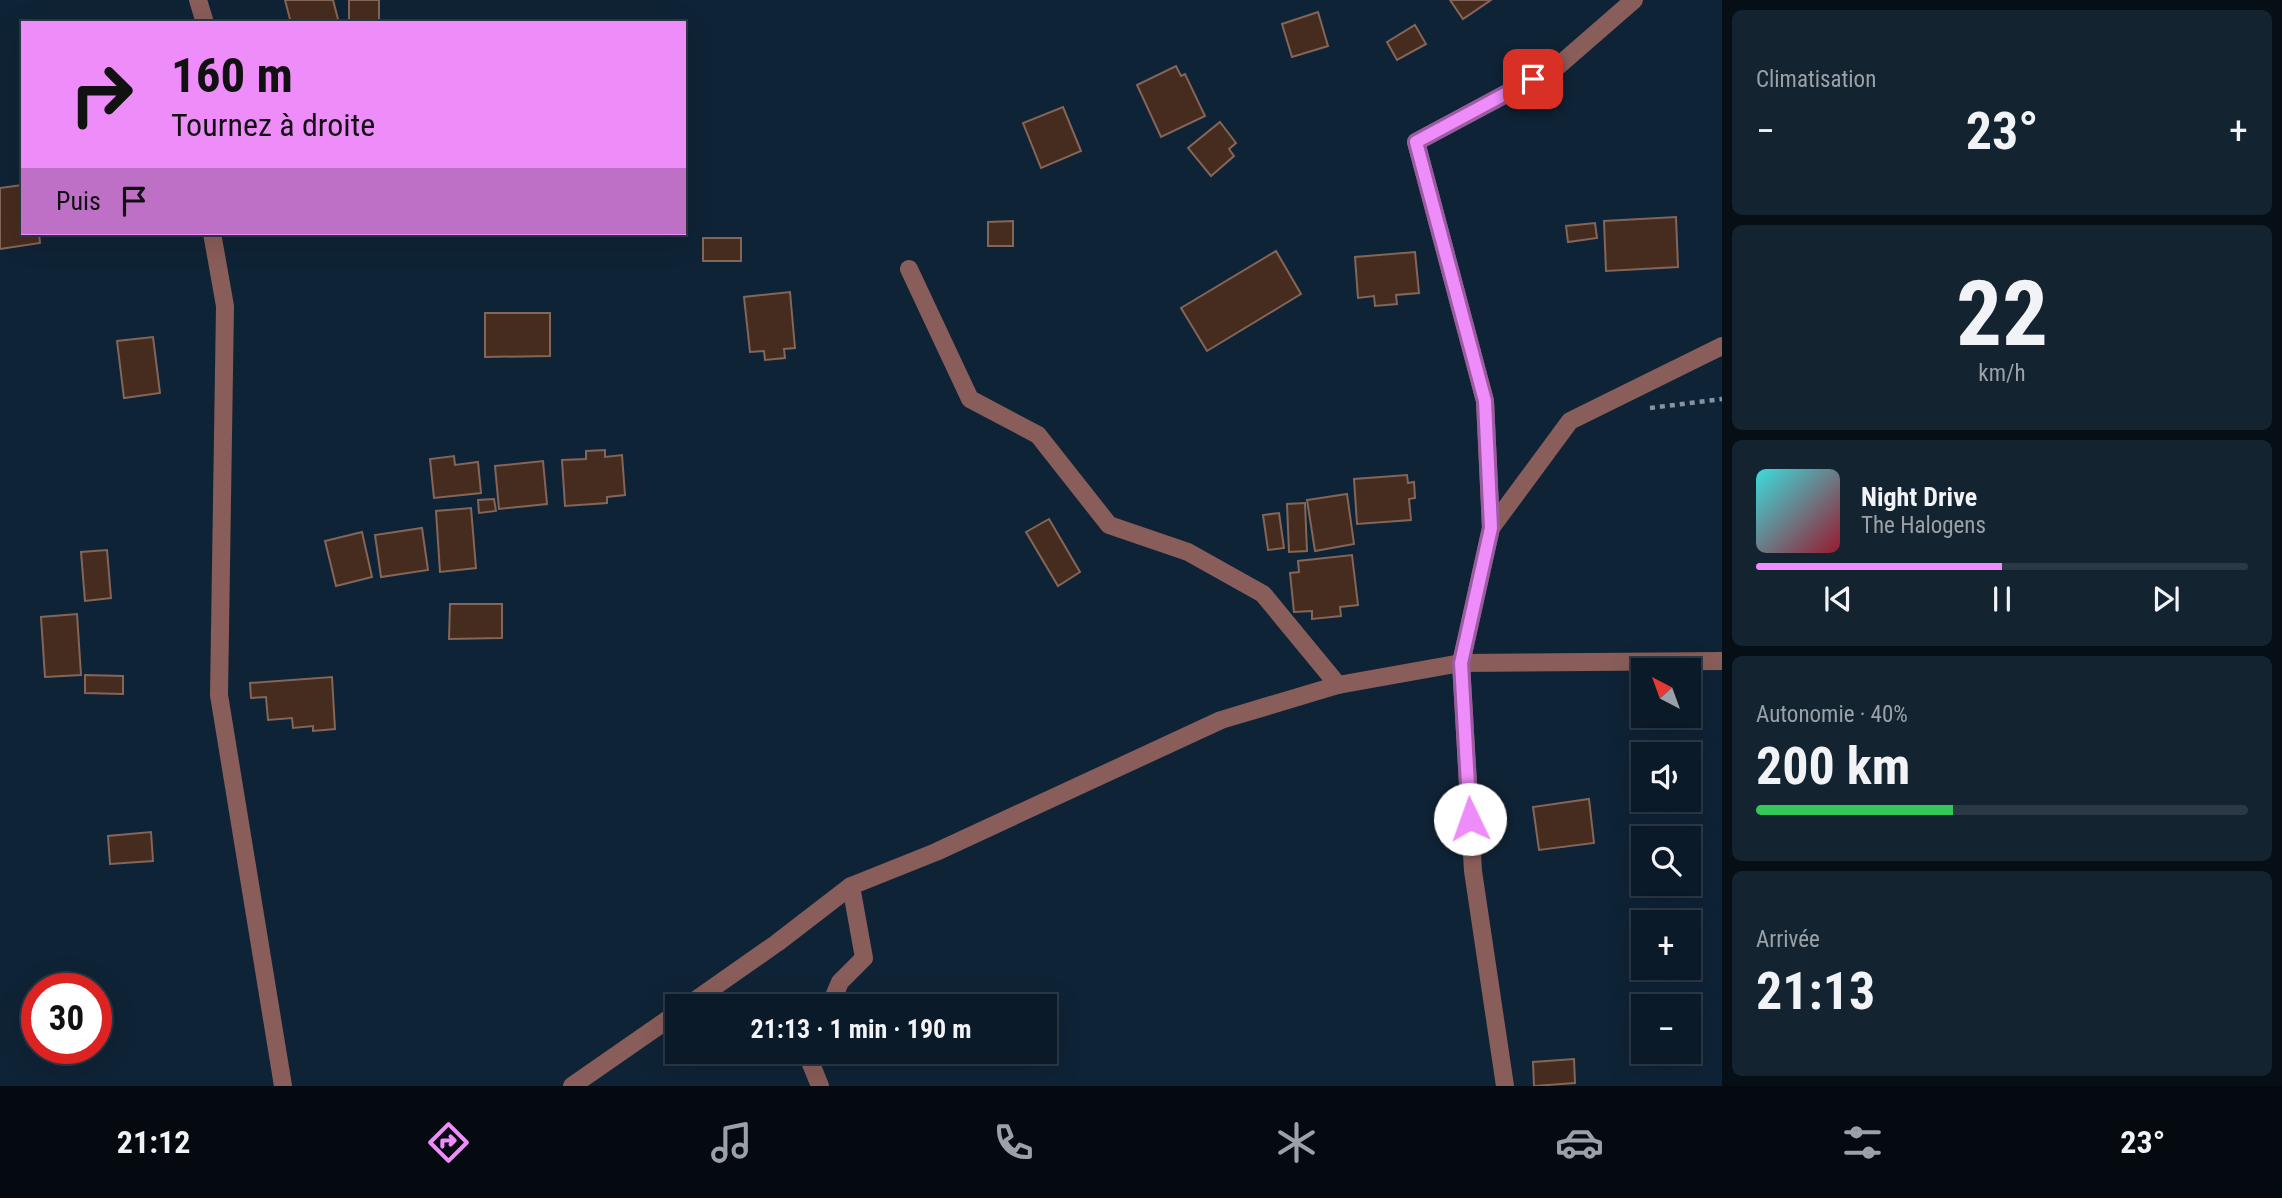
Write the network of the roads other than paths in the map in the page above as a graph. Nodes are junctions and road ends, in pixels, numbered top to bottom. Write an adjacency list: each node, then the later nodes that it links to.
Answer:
1 (198, 0): 3 (street)
2 (1633, 0): 7 (street)
3 (204, 21)
4 (212, 235): 16 (street)
5 (909, 269): 10 (street)
6 (1722, 346): 7 (street)
7 (1491, 528): 9 (street)
8 (1722, 661): 9 (street)
9 (1461, 663): 10 (street); 19 (street)
10 (1338, 685): 11 (street)
11 (851, 886): 12 (street); 13 (street)
12 (704, 994)
13 (835, 994)
14 (665, 1021): 17 (street)
15 (811, 1064): 18 (street)
16 (283, 1086)
17 (572, 1086)
18 (820, 1086)
19 (1505, 1086)

